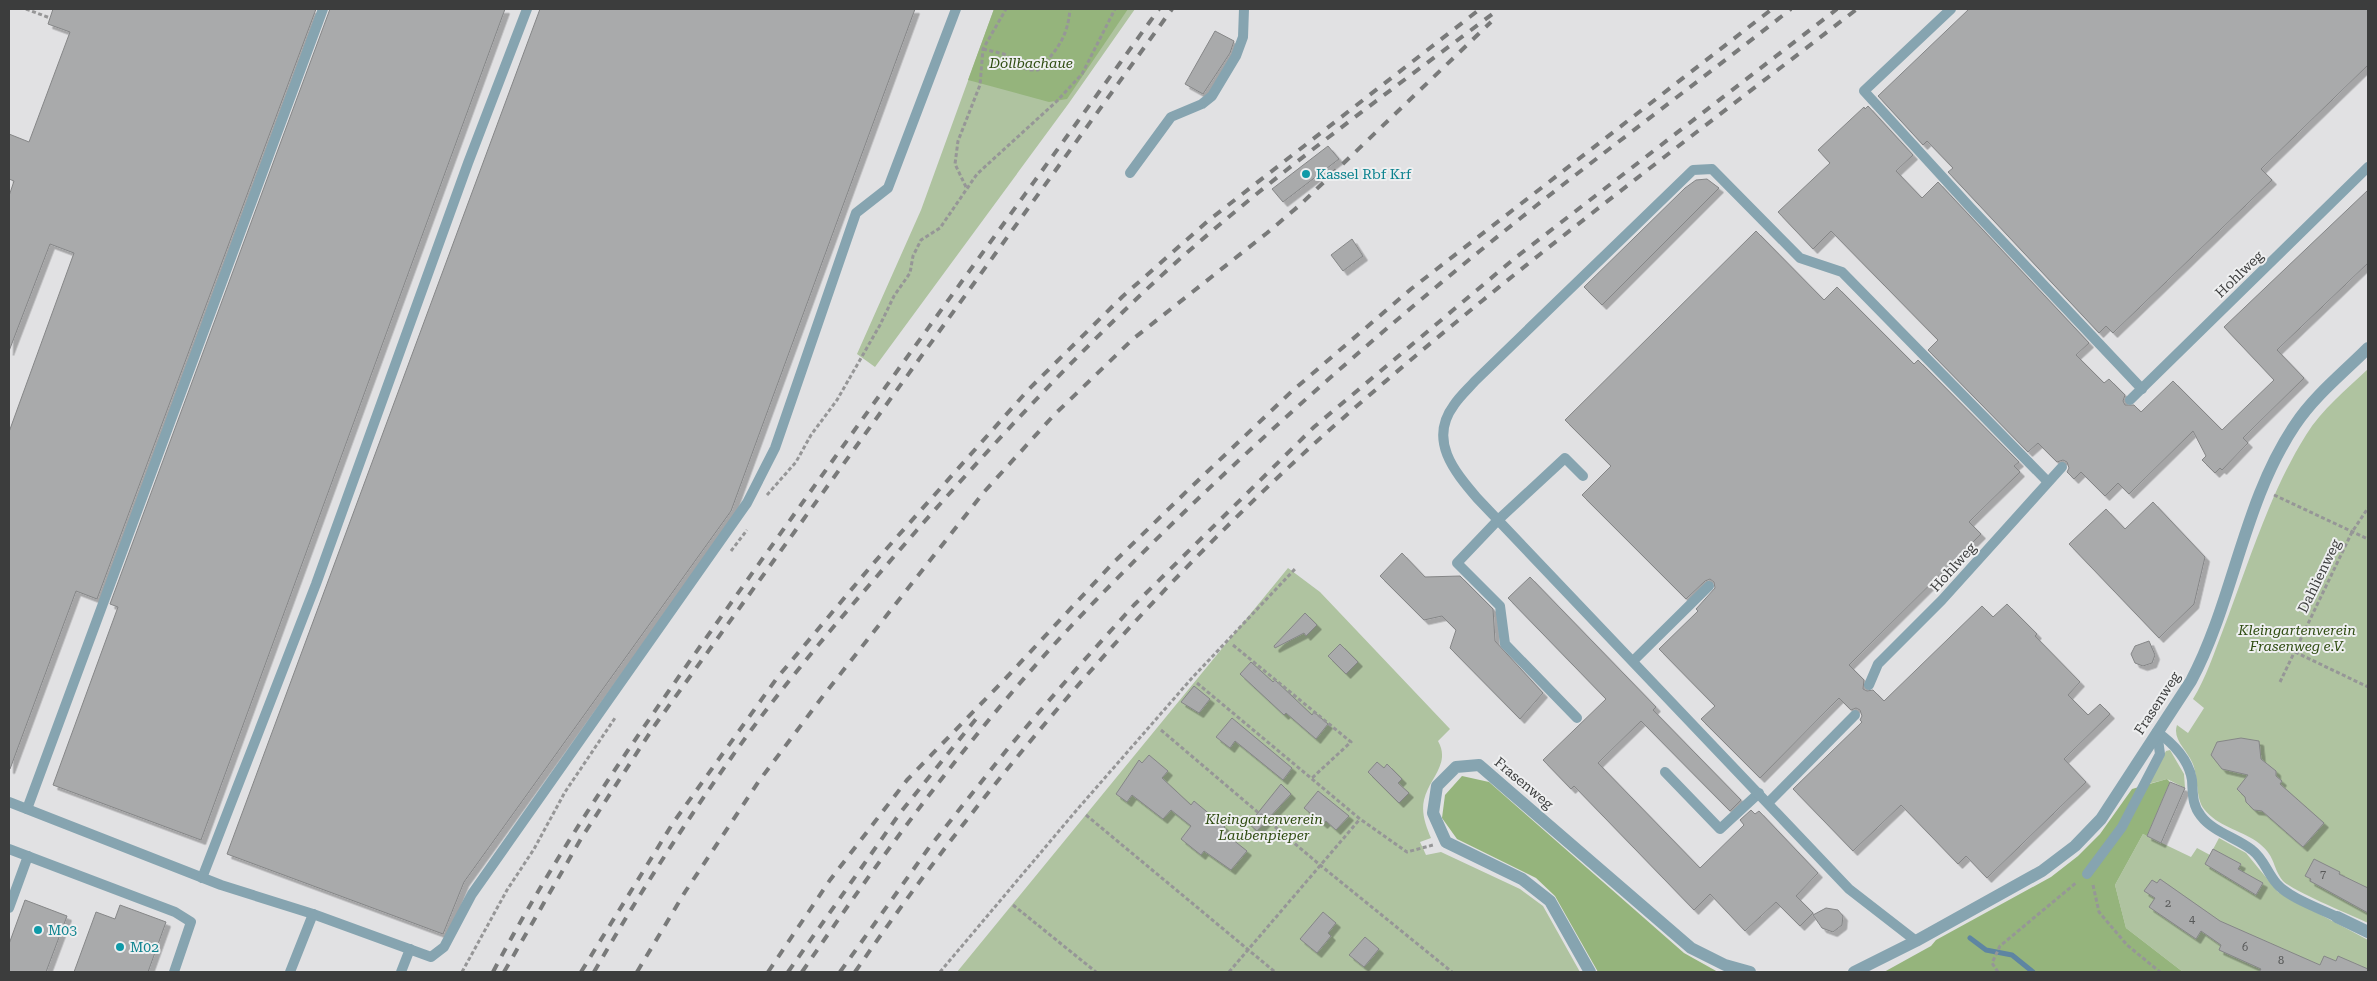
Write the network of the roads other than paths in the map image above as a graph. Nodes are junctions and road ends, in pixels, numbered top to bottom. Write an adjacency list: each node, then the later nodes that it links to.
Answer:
1 (323, 9): 25 (lane)
2 (527, 9): 29 (lane)
3 (956, 9): 35 (lane)
4 (1244, 9): 7 (lane)
5 (1950, 9): 9 (lane)
6 (2368, 167): 9 (lane, Hohlweg)
7 (1130, 173)
8 (2368, 348): 20 (street, Frasenweg)
9 (2142, 388): 10 (lane, Hohlweg)
10 (2130, 400)
11 (2062, 467): 13 (lane, Hohlweg)
12 (1583, 476): 14 (lane)
13 (2048, 481): 14 (lane); 17 (lane, Hohlweg)
14 (1498, 520): 16 (lane); 19 (lane)
15 (1709, 586): 16 (lane)
16 (1633, 661): 22 (lane)
17 (1869, 686)
18 (1855, 714): 24 (lane)
19 (1577, 718)
20 (2156, 732): 28 (lane); 32 (lane); 34 (street, Frasenweg)
21 (1665, 772): 22 (lane)
22 (1759, 793): 24 (lane)
23 (9, 802): 25 (lane)
24 (1768, 803): 34 (lane)
25 (27, 809): 29 (lane)
26 (9, 849): 27 (lane)
27 (28, 856): 30 (lane); 36 (lane)
28 (2087, 874)
29 (202, 878): 31 (lane)
30 (9, 908)
31 (313, 914): 35 (lane); 37 (lane)
32 (2337, 917): 33 (street)
33 (2368, 932)
34 (1916, 941): 41 (street, Frasenweg)
35 (410, 949): 38 (lane)
36 (174, 972)
37 (290, 972)
38 (401, 972)
39 (1590, 972): 40 (street, Frasenweg)
40 (1750, 972)
41 (1854, 972)

